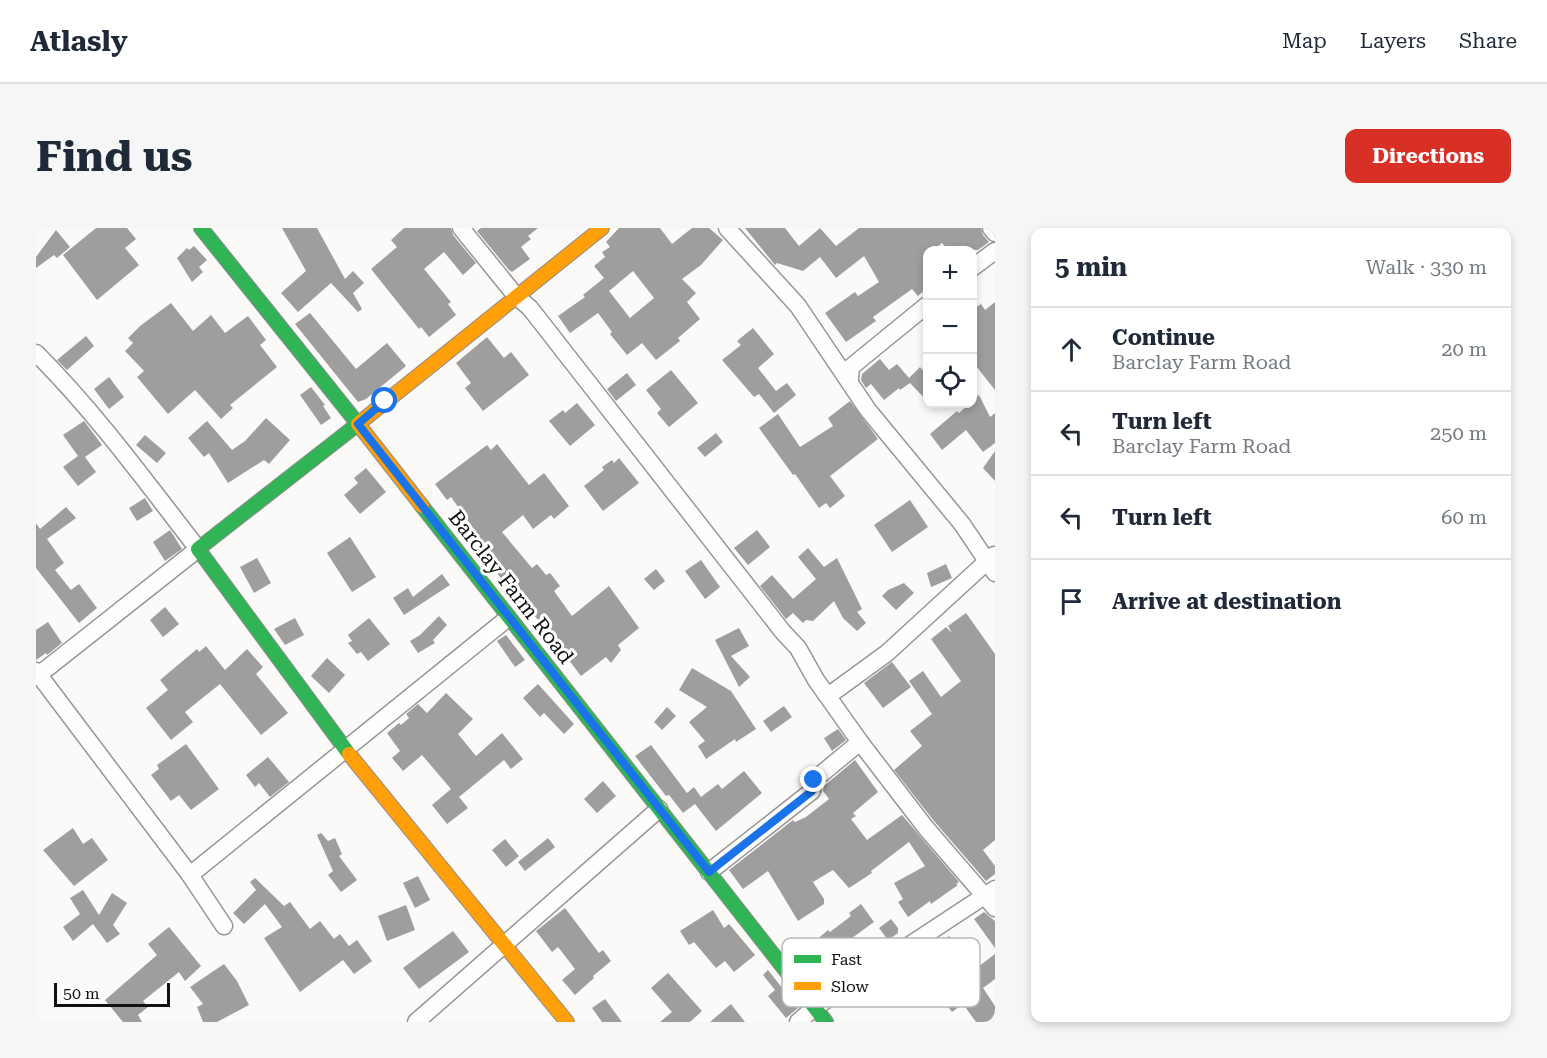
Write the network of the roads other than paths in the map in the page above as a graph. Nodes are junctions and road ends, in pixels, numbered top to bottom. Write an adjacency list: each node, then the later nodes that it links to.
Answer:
1 (201, 228): 13 (street, Barclay Farm Road)
2 (461, 228): 9 (street)
3 (602, 228): 9 (street)
4 (727, 228): 12 (street)
5 (991, 228): 6 (street)
6 (995, 233)
7 (995, 251): 8 (street)
8 (977, 264)
9 (516, 296): 13 (street); 18 (street)
10 (923, 308): 12 (street)
11 (36, 353): 14 (street)
12 (850, 380): 15 (street)
13 (358, 424): 14 (street); 16 (street, Barclay Farm Road)
14 (198, 549): 17 (street); 20 (street)
15 (992, 563): 18 (street)
16 (508, 618): 20 (street); 21 (street, Barclay Farm Road)
17 (37, 674): 23 (street)
18 (828, 696): 19 (street)
19 (860, 742): 22 (street); 24 (street)
20 (345, 750): 23 (street); 27 (street)
21 (659, 809): 22 (street, Barclay Farm Road); 27 (street)
22 (709, 872): 28 (street, Barclay Farm Road)
23 (190, 876): 25 (street)
24 (992, 898): 26 (street)
25 (224, 926)
26 (927, 938)
27 (504, 946): 30 (street); 31 (street)
28 (782, 967)
29 (814, 1008): 32 (street); 33 (street, Barclay Farm Road)
30 (416, 1022)
31 (567, 1022)
32 (798, 1022)
33 (826, 1022)

